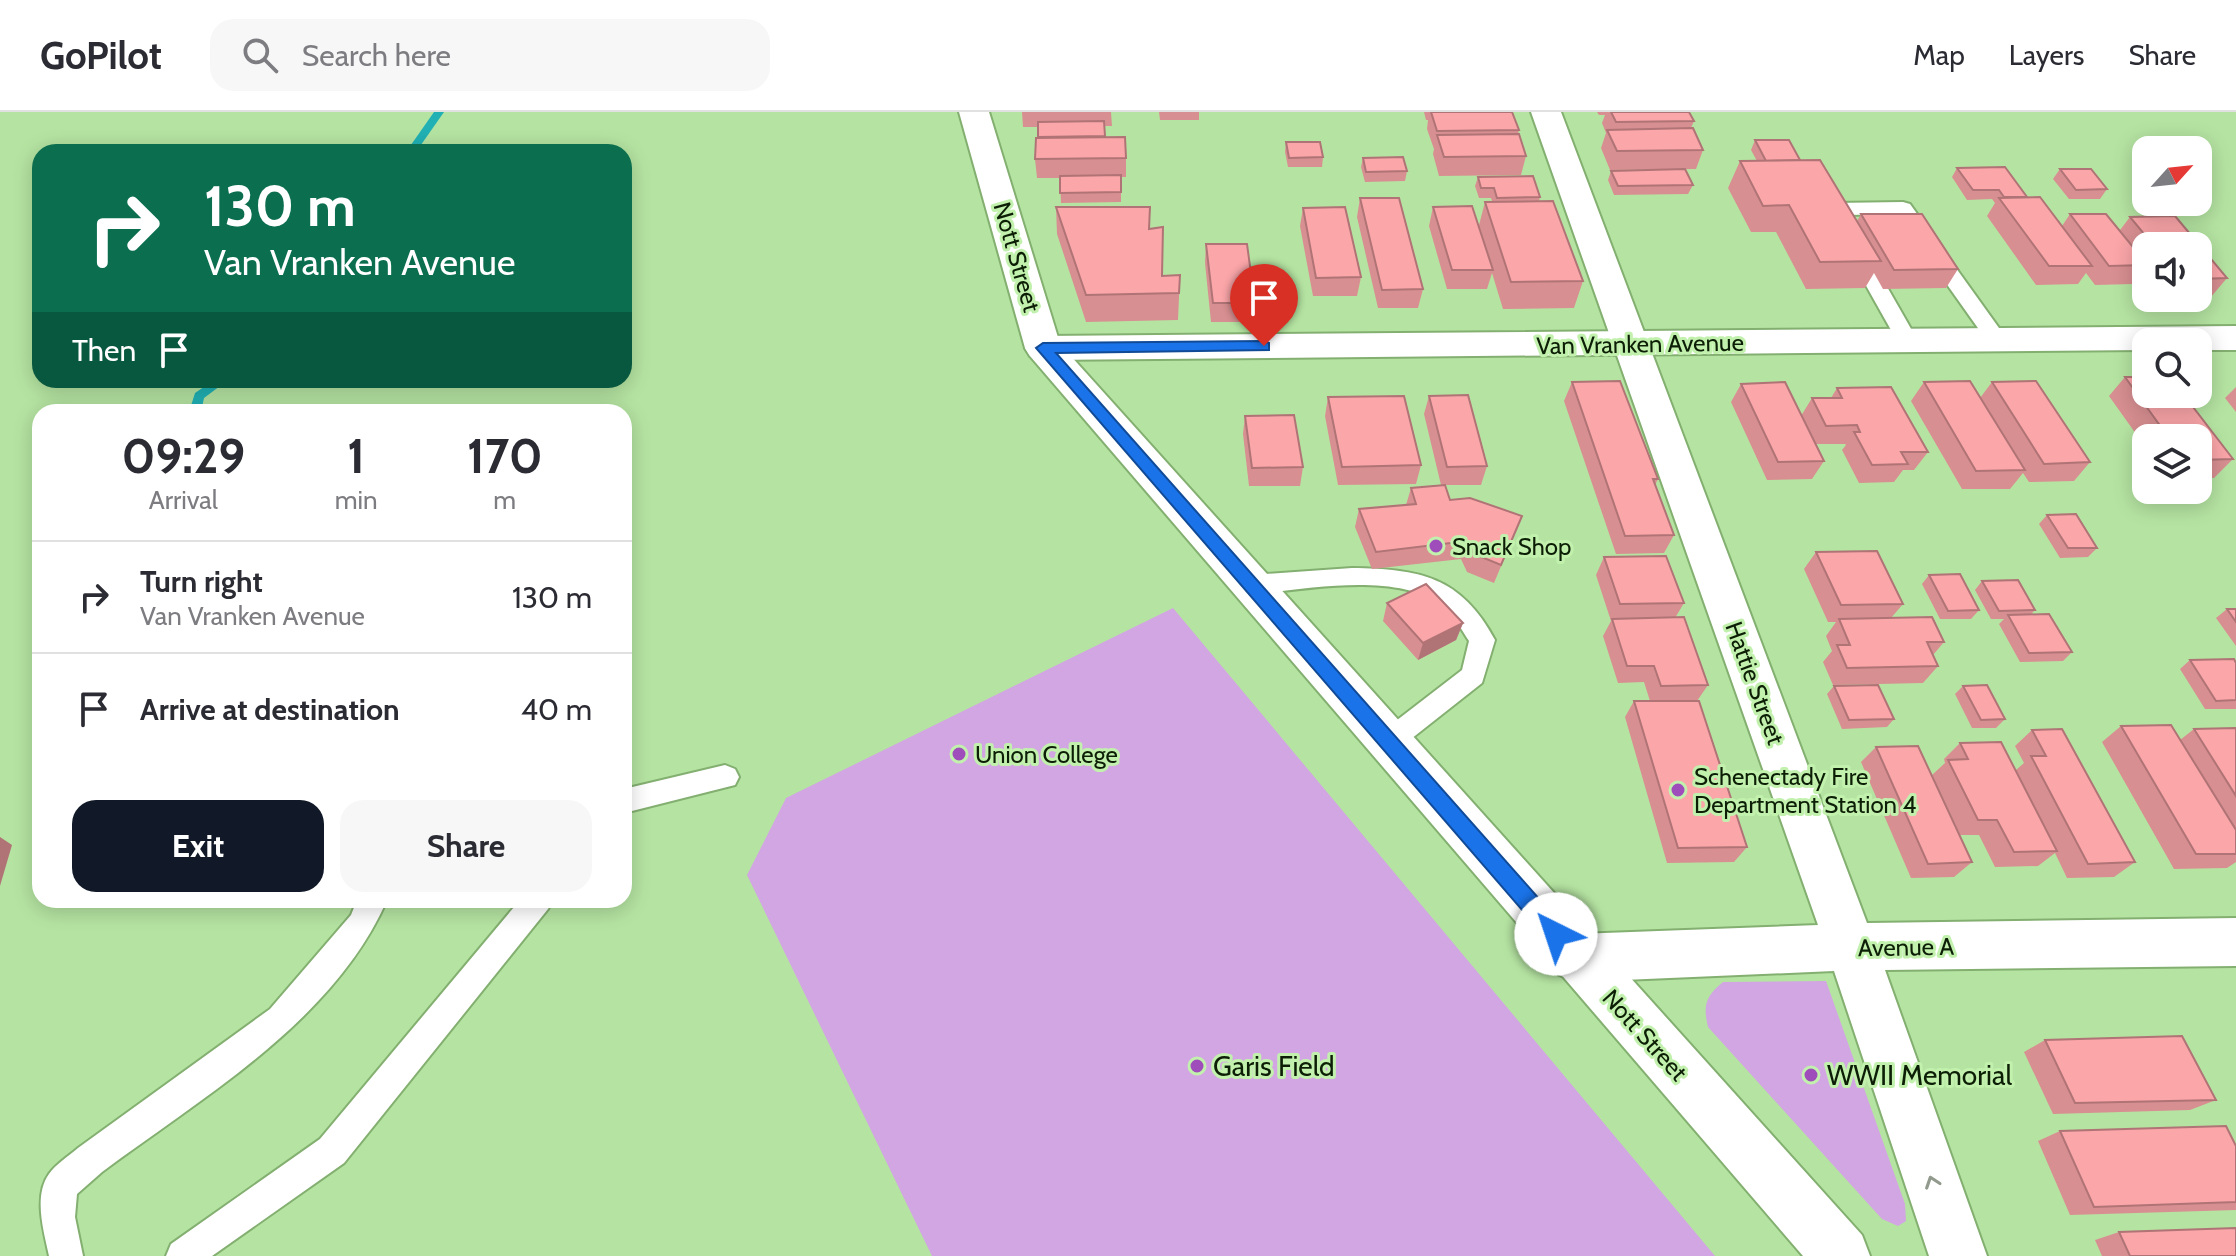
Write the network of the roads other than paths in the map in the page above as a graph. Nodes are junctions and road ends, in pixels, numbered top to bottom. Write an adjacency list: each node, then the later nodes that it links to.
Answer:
1 (974, 112): 7 (street, Nott Street)
2 (1546, 112): 6 (street, Hattie Street)
3 (2236, 338): 4 (street, Van Vranken Avenue)
4 (1997, 340): 5 (street, Van Vranken Avenue); 5 (lane)
5 (1907, 341): 6 (street, Van Vranken Avenue)
6 (1632, 344): 7 (street, Van Vranken Avenue); 15 (street, Hattie Street)
7 (1043, 348): 8 (street, Nott Street)
8 (1251, 585): 9 (street, Nott Street); 9 (lane)
9 (1388, 742): 16 (street, Nott Street)
10 (725, 777): 11 (lane)
11 (632, 799)
12 (368, 908): 17 (lane)
13 (531, 908): 18 (lane)
14 (2236, 942): 15 (street, Avenue A)
15 (1851, 947): 16 (street, Avenue A); 20 (street, Hattie Street, one-way to 15)
16 (1577, 958): 19 (street, Nott Street)
17 (66, 1256)
18 (183, 1256)
19 (1841, 1256)
20 (1958, 1256)

